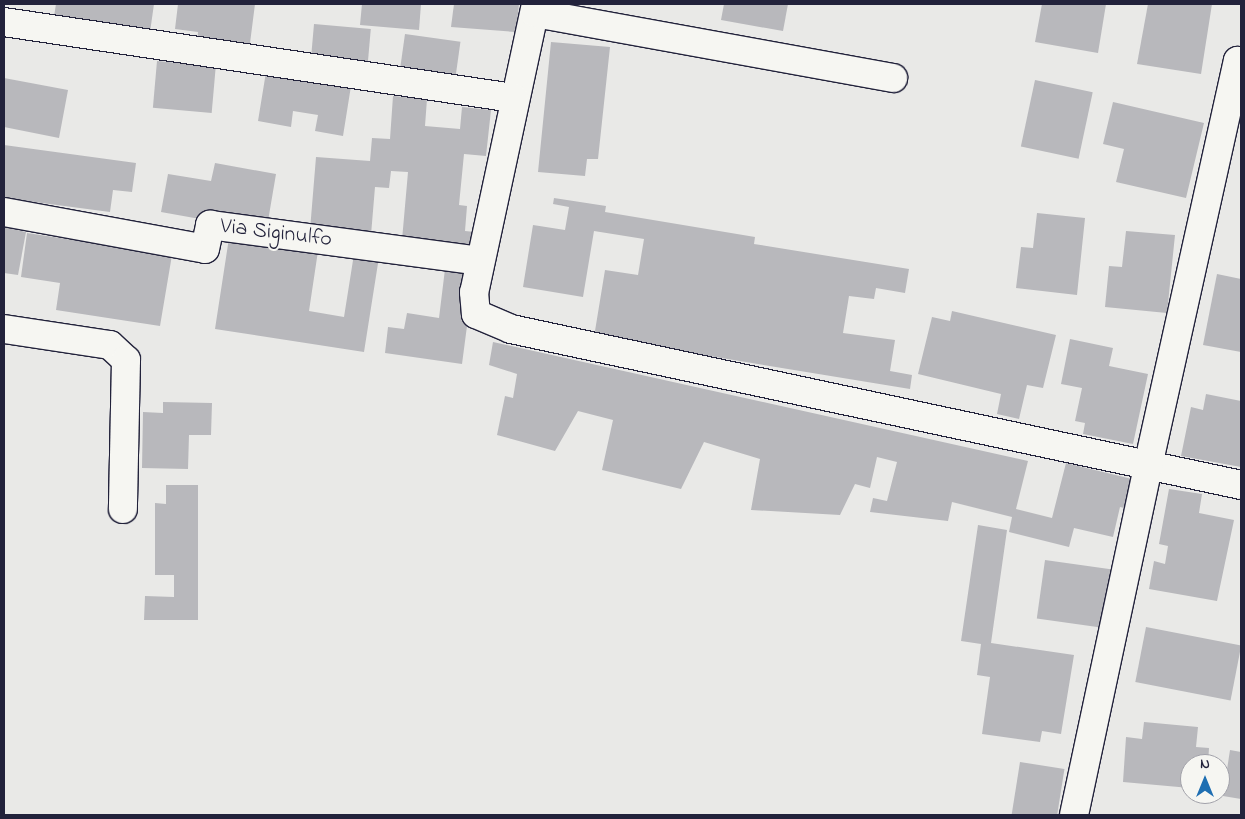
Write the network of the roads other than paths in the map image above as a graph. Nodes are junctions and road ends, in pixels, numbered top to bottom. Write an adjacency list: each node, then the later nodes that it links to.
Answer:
1 (536, 8): 4 (street); 5 (street)
2 (4, 22): 5 (street)
3 (1240, 53): 9 (street)
4 (893, 78)
5 (513, 98): 7 (street)
6 (4, 212): 7 (street, Via Siginulfo)
7 (480, 261): 9 (street)
8 (4, 329): 11 (street)
9 (1148, 466): 10 (street); 12 (street)
10 (1241, 485)
11 (123, 509)
12 (1074, 815)

